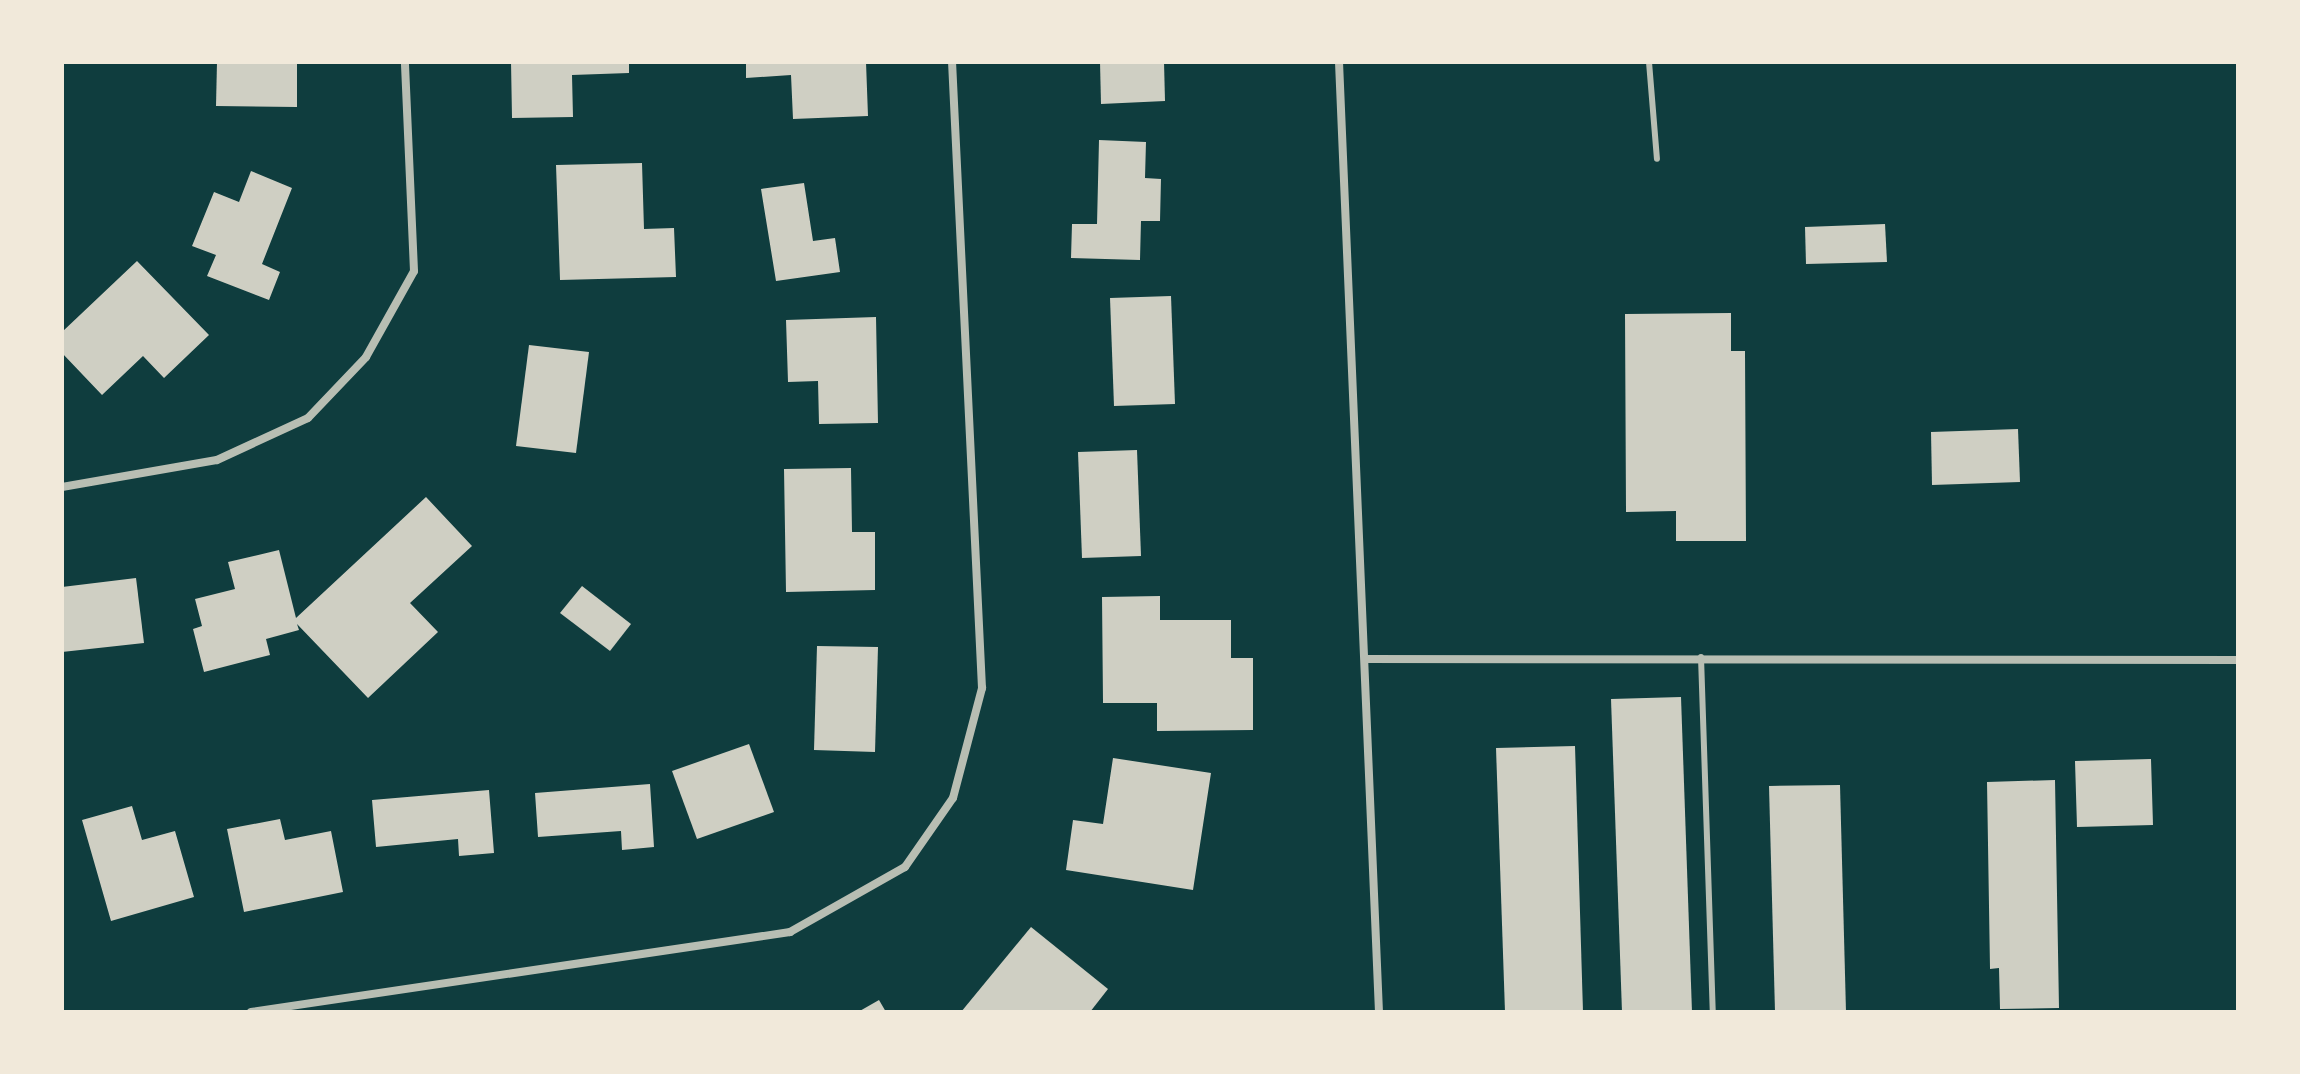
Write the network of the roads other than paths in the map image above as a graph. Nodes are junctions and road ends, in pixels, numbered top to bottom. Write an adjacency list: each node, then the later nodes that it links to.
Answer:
1 (405, 62): 6 (street)
2 (952, 62): 11 (street)
3 (1339, 62): 8 (street)
4 (1649, 62): 5 (lane)
5 (1657, 159)
6 (62, 487)
7 (1701, 657): 8 (street); 9 (street); 10 (lane)
8 (1365, 659): 12 (street)
9 (2238, 660)
10 (1713, 1010)
11 (251, 1012)
12 (1379, 1012)

